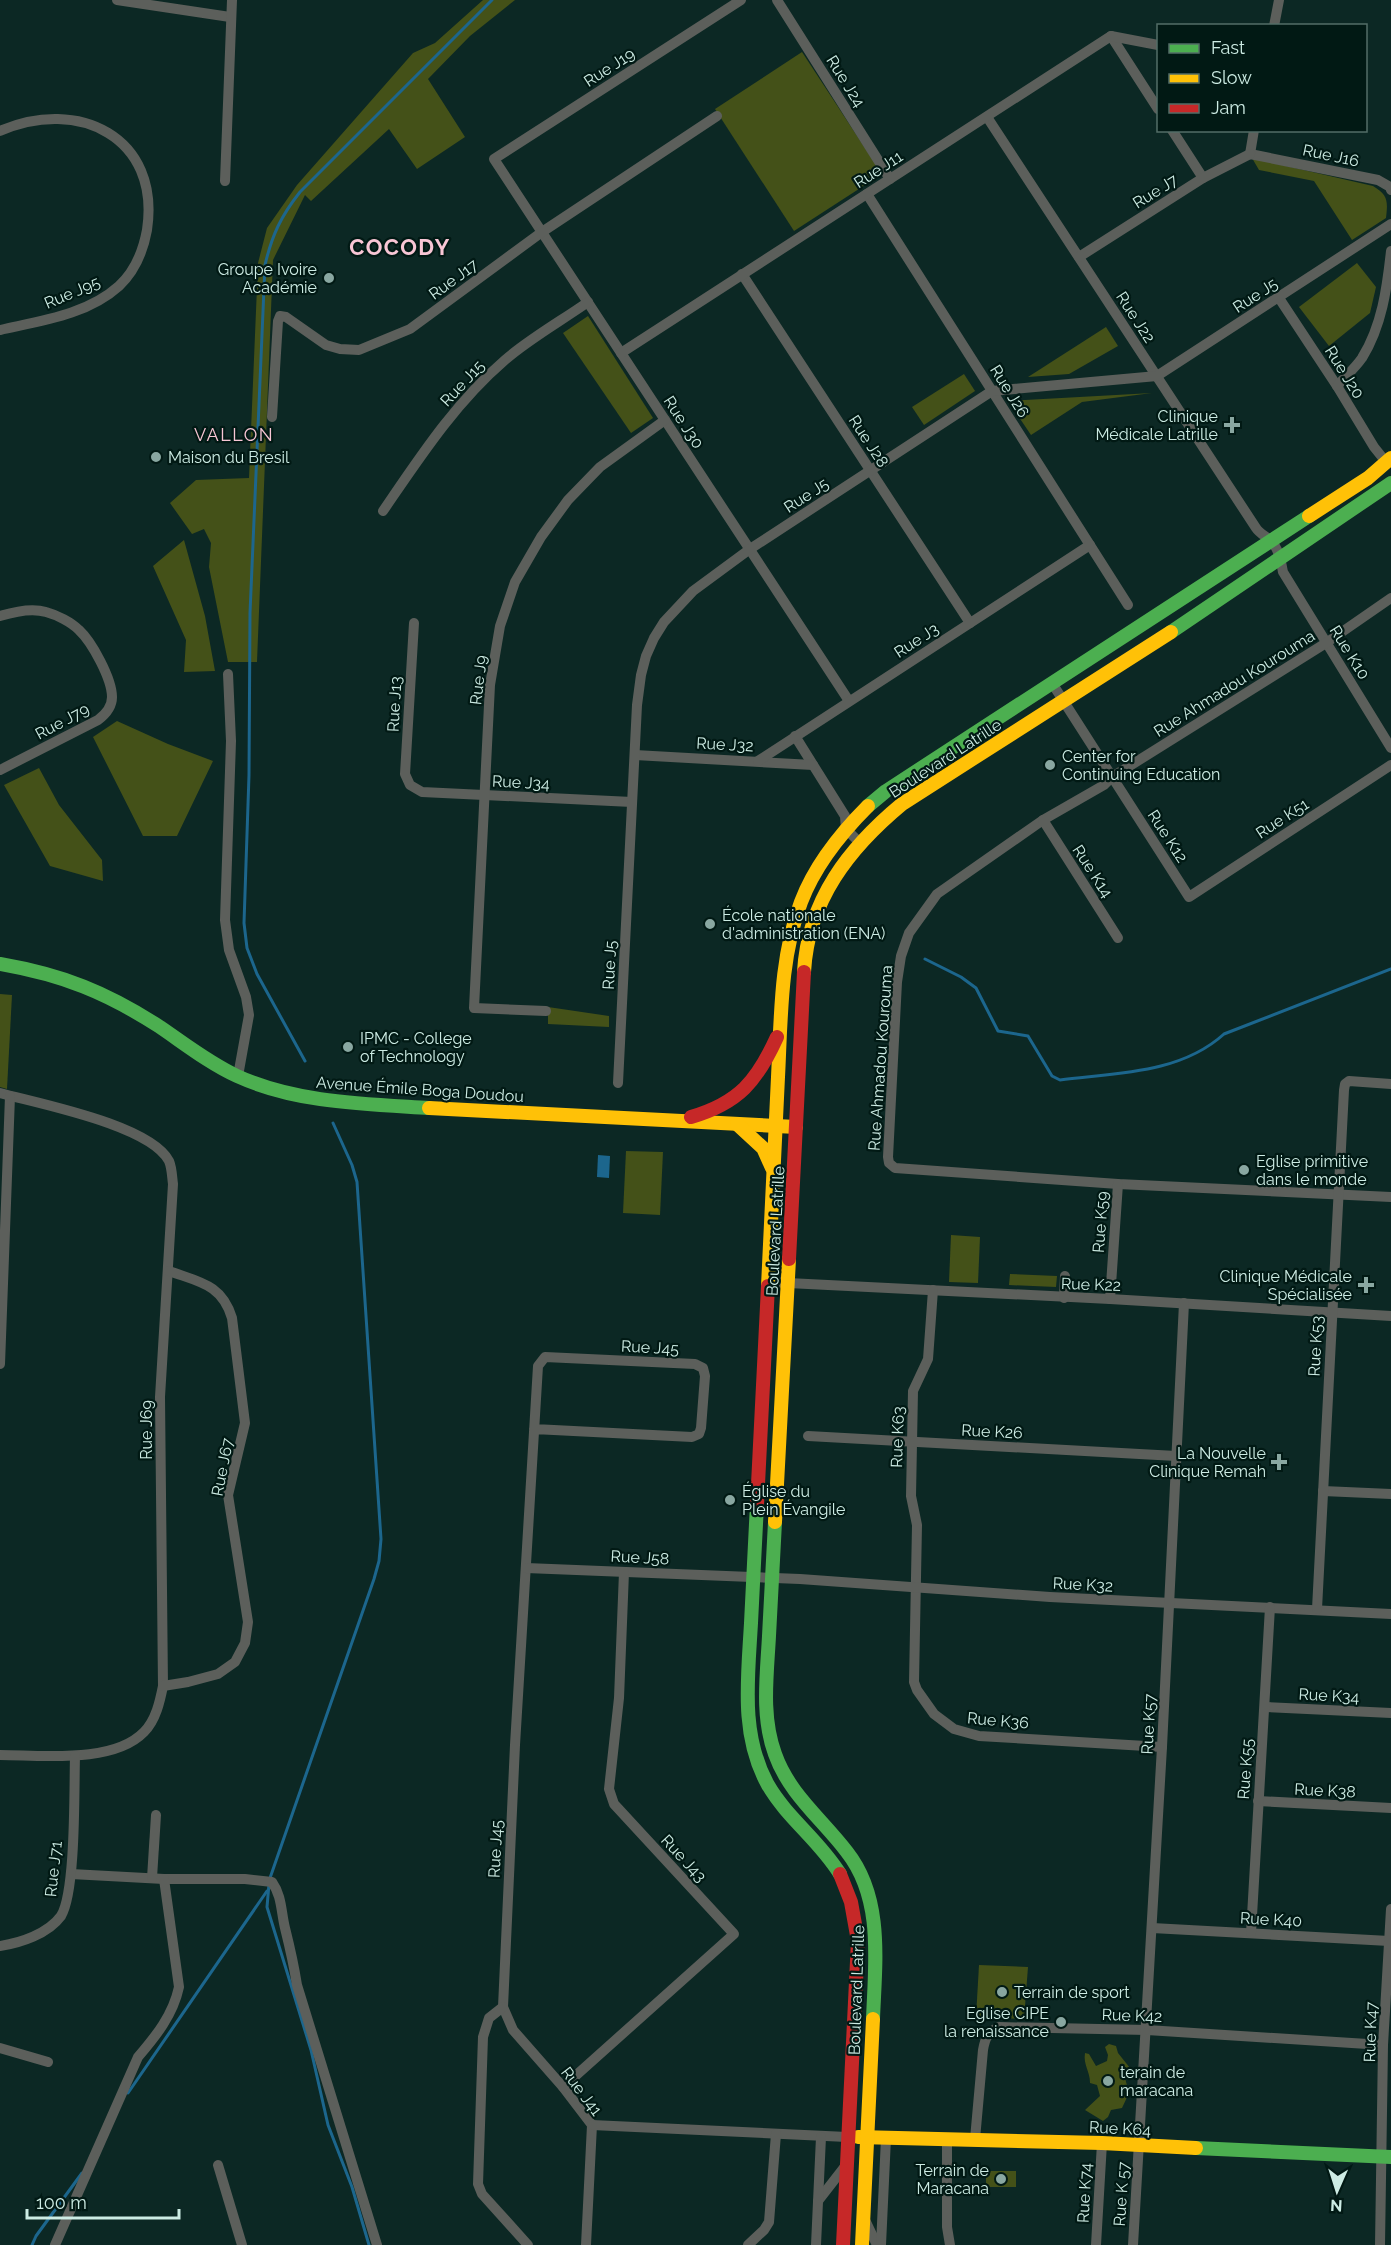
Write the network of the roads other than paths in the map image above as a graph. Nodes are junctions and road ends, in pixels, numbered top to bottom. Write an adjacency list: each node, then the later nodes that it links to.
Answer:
1 (117, 0): 6 (street)
2 (232, 0): 6 (street)
3 (741, 0): 17 (street, Rue J19)
4 (777, 0): 19 (street, Rue J24)
5 (1279, 0): 7 (street)
6 (230, 17): 20 (street)
7 (1274, 24)
8 (1112, 36): 9 (street); 10 (street); 12 (street, Rue J11)
9 (1157, 45)
10 (1157, 107)
11 (717, 117): 24 (street, Rue J17)
12 (987, 117): 19 (street, Rue J11); 26 (street, Rue J22)
13 (0, 131): 30 (street, Rue J95)
14 (1173, 132): 18 (street)
15 (1254, 132): 16 (street)
16 (1250, 153): 18 (street, Rue J7); 21 (street, Rue J16)
17 (494, 159): 24 (street, Rue J30)
18 (1203, 178): 26 (street, Rue J7)
19 (890, 179): 22 (street, Rue J11)
20 (225, 181)
21 (1391, 190)
22 (867, 194): 27 (street, Rue J11); 34 (street, Rue J26)
23 (1391, 224): 28 (street, Rue J5)
24 (542, 232): 29 (street, Rue J30); 35 (street, Rue J17)
25 (1391, 251): 33 (street)
26 (1079, 257): 32 (street, Rue J22)
27 (742, 274): 31 (street, Rue J11); 38 (street, Rue J28)
28 (1279, 298): 32 (street, Rue J5); 33 (street, Rue J20)
29 (588, 303): 31 (street, Rue J30); 40 (street, Rue J15)
30 (0, 330)
31 (621, 353): 36 (street, Rue J30)
32 (1157, 376): 34 (street, Rue J5); 41 (street, Rue J22)
33 (1337, 386): 37 (street, Rue J20)
34 (992, 391): 38 (street, Rue J5); 42 (street, Rue J26)
35 (272, 417)
36 (664, 420): 43 (street, Rue J30); 65 (street, Rue J9)
37 (1388, 460): 41 (main road, Boulevard Latrille)
38 (870, 471): 43 (street, Rue J5); 50 (street, Rue J28)
39 (1391, 483): 44 (main road, Boulevard Latrille)
40 (383, 511)
41 (1264, 540): 44 (street, Rue J22); 53 (main road, Boulevard Latrille)
42 (1090, 545): 47 (street, Rue J26); 50 (street, Rue J3)
43 (750, 549): 55 (street, Rue J30); 58 (street, Rue J5)
44 (1276, 561): 45 (street, Rue J22); 54 (main road, Boulevard Latrille)
45 (1283, 572): 51 (street, Rue K10)
46 (1391, 598): 51 (street, Rue Ahmadou Kourouma)
47 (1128, 605)
48 (0, 616): 62 (street, Rue J79)
49 (414, 623): 64 (street, Rue J13)
50 (970, 623): 55 (street, Rue J3)
51 (1326, 643): 57 (street, Rue K10); 63 (street, Rue Ahmadou Kourouma)
52 (228, 674): 75 (street)
53 (1052, 683): 54 (street, Rue K12); 68 (main road, Boulevard Latrille)
54 (1064, 700): 63 (street, Rue K12); 69 (main road, Boulevard Latrille)
55 (849, 701): 56 (street, Rue J3)
56 (795, 736): 59 (street, Rue J3); 60 (street)
57 (1391, 748)
58 (635, 754): 59 (street, Rue J32); 66 (street, Rue J5)
59 (758, 761): 60 (street, Rue J32)
60 (813, 765): 68 (street)
61 (1391, 765): 70 (street, Rue K51)
62 (0, 770)
63 (1113, 777): 67 (street, Rue Ahmadou Kourouma); 70 (street, Rue K12)
64 (410, 785): 65 (street, Rue J34)
65 (485, 795): 66 (street, Rue J34); 73 (street, Rue J9)
66 (632, 802): 76 (street, Rue J5)
67 (1043, 820): 71 (street, Rue K14); 84 (street, Rue Ahmadou Kourouma)
68 (849, 821): 69 (street); 74 (main road, Boulevard Latrille)
69 (863, 837): 82 (main road, Boulevard Latrille)
70 (1189, 897)
71 (1118, 938)
72 (0, 964): 75 (main road, Avenue Émile Boga Doudou)
73 (546, 1011)
74 (782, 1027): 79 (main road); 81 (main road, Boulevard Latrille)
75 (238, 1076): 79 (main road, Avenue Émile Boga Doudou)
76 (618, 1083)
77 (1391, 1084): 85 (street, Rue K53)
78 (5, 1094): 87 (street, Rue J69); 97 (street)
79 (673, 1121): 80 (main road, Avenue Émile Boga Doudou)
80 (737, 1124): 81 (main road, Avenue Émile Boga Doudou); 83 (main road)
81 (776, 1126): 82 (main road, Avenue Émile Boga Doudou); 83 (main road, Boulevard Latrille)
82 (796, 1126): 90 (main road, Boulevard Latrille)
83 (773, 1173): 89 (main road, Boulevard Latrille)
84 (1118, 1184): 85 (street, Rue Ahmadou Kourouma); 93 (street, Rue K59)
85 (1338, 1195): 86 (street, Rue Ahmadou Kourouma); 95 (street, Rue K53)
86 (1391, 1197)
87 (169, 1271): 113 (street, Rue J69); 113 (street, Rue J67)
88 (1065, 1276): 92 (street)
89 (768, 1282): 90 (street, Rue K22); 106 (main road, Boulevard Latrille)
90 (789, 1283): 91 (street, Rue K22); 107 (main road, Boulevard Latrille)
91 (933, 1290): 92 (street, Rue K22); 100 (street, Rue K63)
92 (1064, 1298): 93 (street, Rue K22)
93 (1110, 1299): 94 (street, Rue K22)
94 (1184, 1303): 95 (street, Rue K22); 101 (street, Rue K57)
95 (1331, 1312): 96 (street, Rue K22); 102 (street, Rue K53)
96 (1391, 1316)
97 (0, 1364)
98 (534, 1428): 98 (street, Rue J45); 104 (street, Rue J45)
99 (808, 1436): 100 (street, Rue K26)
100 (911, 1442): 101 (street, Rue K26); 108 (street, Rue K63)
101 (1176, 1456): 109 (street, Rue K57)
102 (1323, 1491): 103 (street); 111 (street, Rue K53)
103 (1391, 1494)
104 (526, 1568): 105 (street, Rue J58); 130 (street, Rue J45)
105 (624, 1572): 106 (street, Rue J58); 135 (street, Rue J43)
106 (752, 1577): 107 (street, Rue J58); 139 (main road, Boulevard Latrille)
107 (773, 1578): 108 (street, Rue K32); 140 (main road, Boulevard Latrille)
108 (916, 1587): 109 (street, Rue K32); 116 (street, Rue K36)
109 (1168, 1602): 110 (street, Rue K32); 116 (street, Rue K57)
110 (1270, 1607): 111 (street, Rue K32); 114 (street, Rue K55)
111 (1317, 1609): 112 (street, Rue K32)
112 (1391, 1614)
113 (163, 1686): 118 (street, Rue J69)
114 (1264, 1707): 115 (street, Rue K34); 119 (street, Rue K55)
115 (1391, 1713)
116 (1162, 1747): 126 (street, Rue K57)
117 (0, 1755): 118 (street, Rue J69)
118 (75, 1756): 122 (street, Rue J71)
119 (1258, 1801): 120 (street, Rue K38); 127 (street, Rue K55)
120 (1391, 1809)
121 (156, 1815): 123 (street)
122 (71, 1874): 123 (street); 129 (street, Rue J71)
123 (152, 1878): 124 (street)
124 (164, 1879): 151 (street); 153 (street)
125 (1391, 1909): 128 (street, Rue K47)
126 (1152, 1928): 127 (street, Rue K40); 131 (street, Rue K57)
127 (1251, 1933): 128 (street, Rue K40)
128 (1389, 1941): 132 (street, Rue K47)
129 (0, 1946)
130 (502, 2007): 135 (street, Rue J41); 154 (street)
131 (1147, 2030): 132 (street, Rue K42); 143 (street, Rue K42); 145 (street, Rue K57)
132 (1383, 2045): 146 (street, Rue K47)
133 (0, 2048): 134 (street)
134 (48, 2062)
135 (563, 2087): 136 (street, Rue J41)
136 (592, 2125): 137 (street); 155 (street, Rue J41)
137 (776, 2134): 138 (street); 156 (street)
138 (820, 2137): 139 (street); 149 (street)
139 (847, 2137): 140 (main road, Rue K64); 148 (main road, Boulevard Latrille)
140 (866, 2137): 141 (main road, Rue K64); 150 (main road, Boulevard Latrille)
141 (886, 2138): 142 (main road, Rue K64); 160 (street)
142 (947, 2139): 143 (main road, Rue K64); 161 (street)
143 (975, 2139): 144 (main road, Rue K64)
144 (1102, 2143): 145 (main road, Rue K64); 162 (street, Rue K74)
145 (1139, 2145): 146 (main road, Rue K64); 163 (street, Rue K 57)
146 (1386, 2157): 164 (street, Rue K47)
147 (218, 2165): 152 (street)
148 (846, 2165): 149 (street); 158 (main road, Boulevard Latrille)
149 (818, 2201): 157 (street)
150 (863, 2218): 159 (main road, Boulevard Latrille); 160 (street)
151 (55, 2245)
152 (242, 2245)
153 (377, 2245)
154 (528, 2245)
155 (586, 2245)
156 (748, 2245)
157 (816, 2245)
158 (843, 2245)
159 (862, 2245)
160 (879, 2245)
161 (950, 2245)
162 (1096, 2245)
163 (1133, 2245)
164 (1380, 2245)

